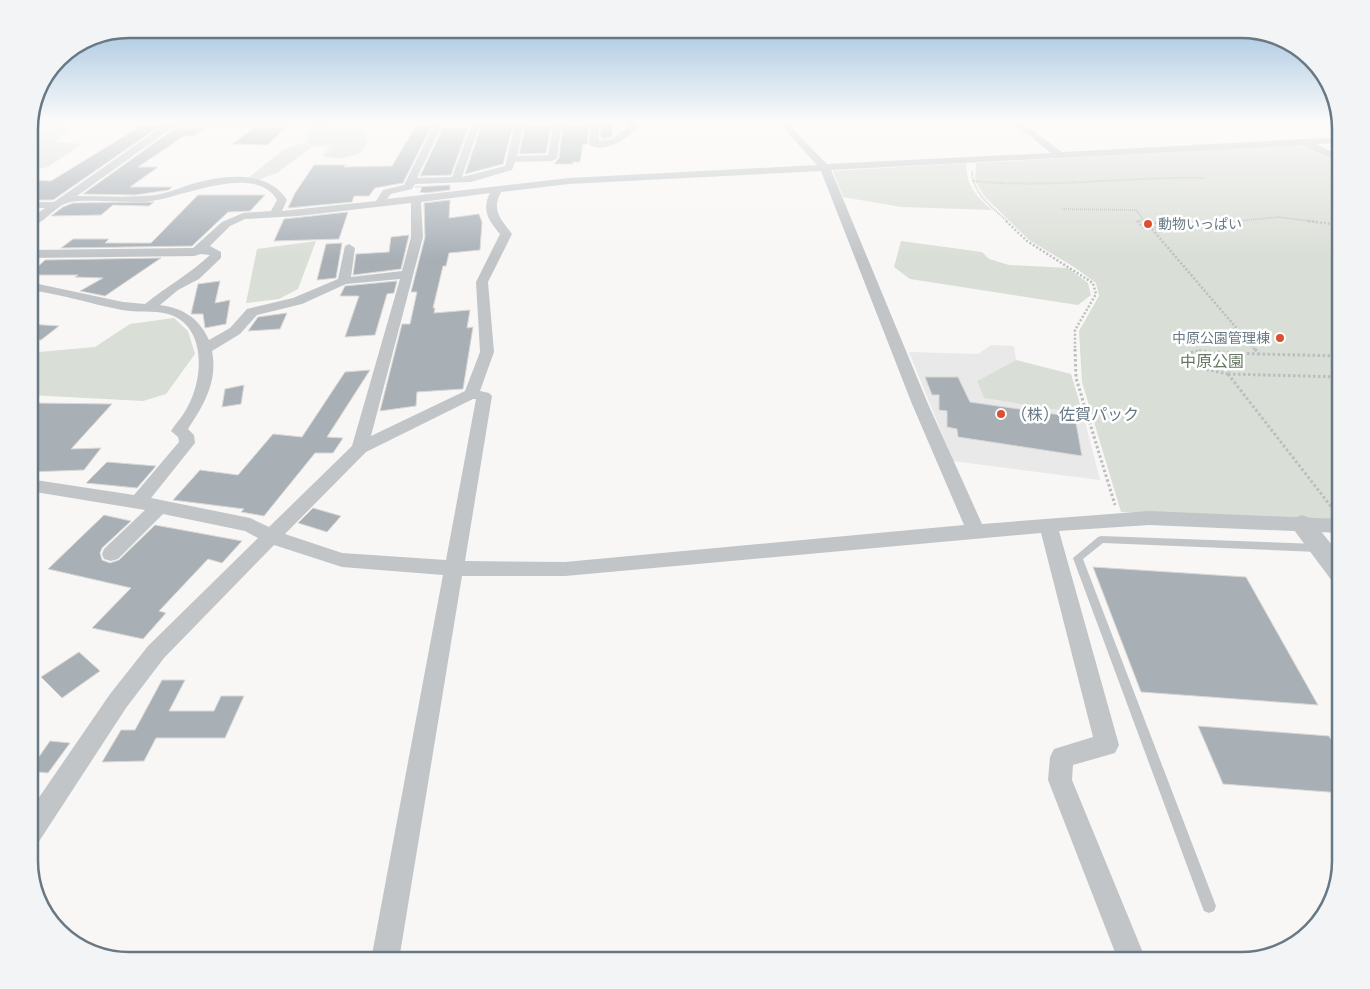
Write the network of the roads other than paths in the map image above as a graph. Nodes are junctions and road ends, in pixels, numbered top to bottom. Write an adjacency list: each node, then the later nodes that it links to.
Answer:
1 (110, 167): 11 (street)
2 (418, 167): 8 (street)
3 (461, 167): 7 (street)
4 (509, 167): 7 (street)
5 (843, 167): 6 (street)
6 (825, 168): 9 (street); 32 (street)
7 (456, 180): 8 (street)
8 (411, 181): 13 (street)
9 (498, 189): 10 (street); 24 (street)
10 (416, 200): 13 (street); 19 (street)
11 (62, 202): 12 (street); 14 (street); 15 (street)
12 (38, 204)
13 (378, 204): 14 (street)
14 (274, 215): 17 (street)
15 (38, 218)
16 (349, 248): 20 (street)
17 (200, 250): 18 (street); 22 (street)
18 (38, 254)
19 (408, 274): 20 (street); 25 (street)
20 (344, 280): 23 (street)
21 (38, 288): 22 (street)
22 (150, 307): 23 (street)
23 (206, 348): 27 (street)
24 (471, 394): 25 (street); 37 (street)
25 (360, 448): 33 (street)
26 (38, 486): 27 (street)
27 (138, 502): 28 (street)
28 (160, 506): 33 (street); 35 (street)
29 (1332, 520): 30 (street)
30 (1302, 524): 31 (street); 34 (street)
31 (1048, 526): 32 (street); 41 (street)
32 (976, 531): 37 (street)
33 (271, 537): 37 (street); 38 (street)
34 (1322, 548): 36 (street); 39 (lane)
35 (111, 554)
36 (1332, 562)
37 (453, 568): 40 (street)
38 (38, 821)
39 (1209, 906)
40 (386, 952)
41 (1129, 952)

